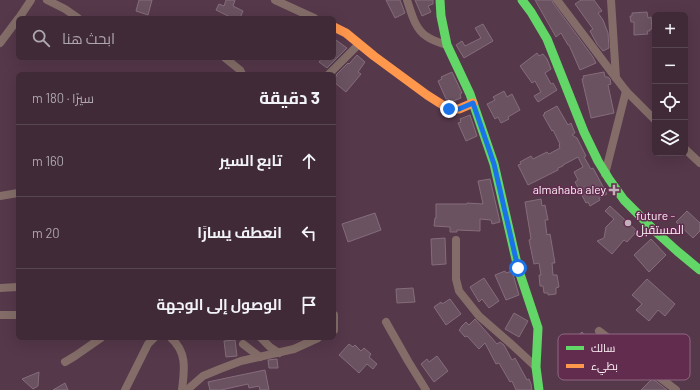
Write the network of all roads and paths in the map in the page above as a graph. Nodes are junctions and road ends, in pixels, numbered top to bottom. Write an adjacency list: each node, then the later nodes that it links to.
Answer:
1 (31, 0): 9 (street)
2 (47, 0): 10 (street)
3 (275, 0): 11 (street)
4 (407, 0): 16 (street)
5 (440, 0): 16 (street)
6 (522, 0): 26 (street)
7 (557, 0): 20 (street)
8 (611, 0): 20 (street)
9 (19, 16)
10 (75, 16)
11 (310, 16)
12 (16, 21): 14 (street)
13 (336, 28): 15 (street)
14 (0, 43)
15 (359, 44): 19 (street); 22 (street)
16 (447, 45): 22 (street)
17 (228, 60): 18 (street)
18 (241, 72)
19 (331, 72)
20 (616, 78): 21 (street)
21 (626, 91): 23 (street); 26 (street)
22 (473, 103): 47 (street)
23 (652, 117)
24 (688, 152): 25 (street)
25 (700, 163)
26 (605, 174): 30 (street)
27 (16, 193): 28 (street)
28 (0, 196)
29 (456, 240): 47 (street)
30 (700, 270)
31 (16, 287): 32 (street)
32 (0, 288)
33 (0, 315): 34 (street)
34 (16, 315)
35 (386, 322): 52 (street)
36 (598, 331): 37 (street)
37 (602, 334)
38 (98, 340): 46 (street)
39 (152, 340): 49 (street)
40 (174, 340): 50 (street)
41 (263, 340): 44 (street)
42 (304, 341): 44 (street)
43 (243, 344): 45 (street)
44 (279, 353): 45 (street)
45 (260, 357): 51 (street)
46 (65, 362)
47 (536, 368): 53 (street)
48 (663, 380): 54 (street)
49 (125, 390)
50 (182, 390)
51 (187, 390)
52 (426, 390)
53 (538, 390)
54 (676, 390)

